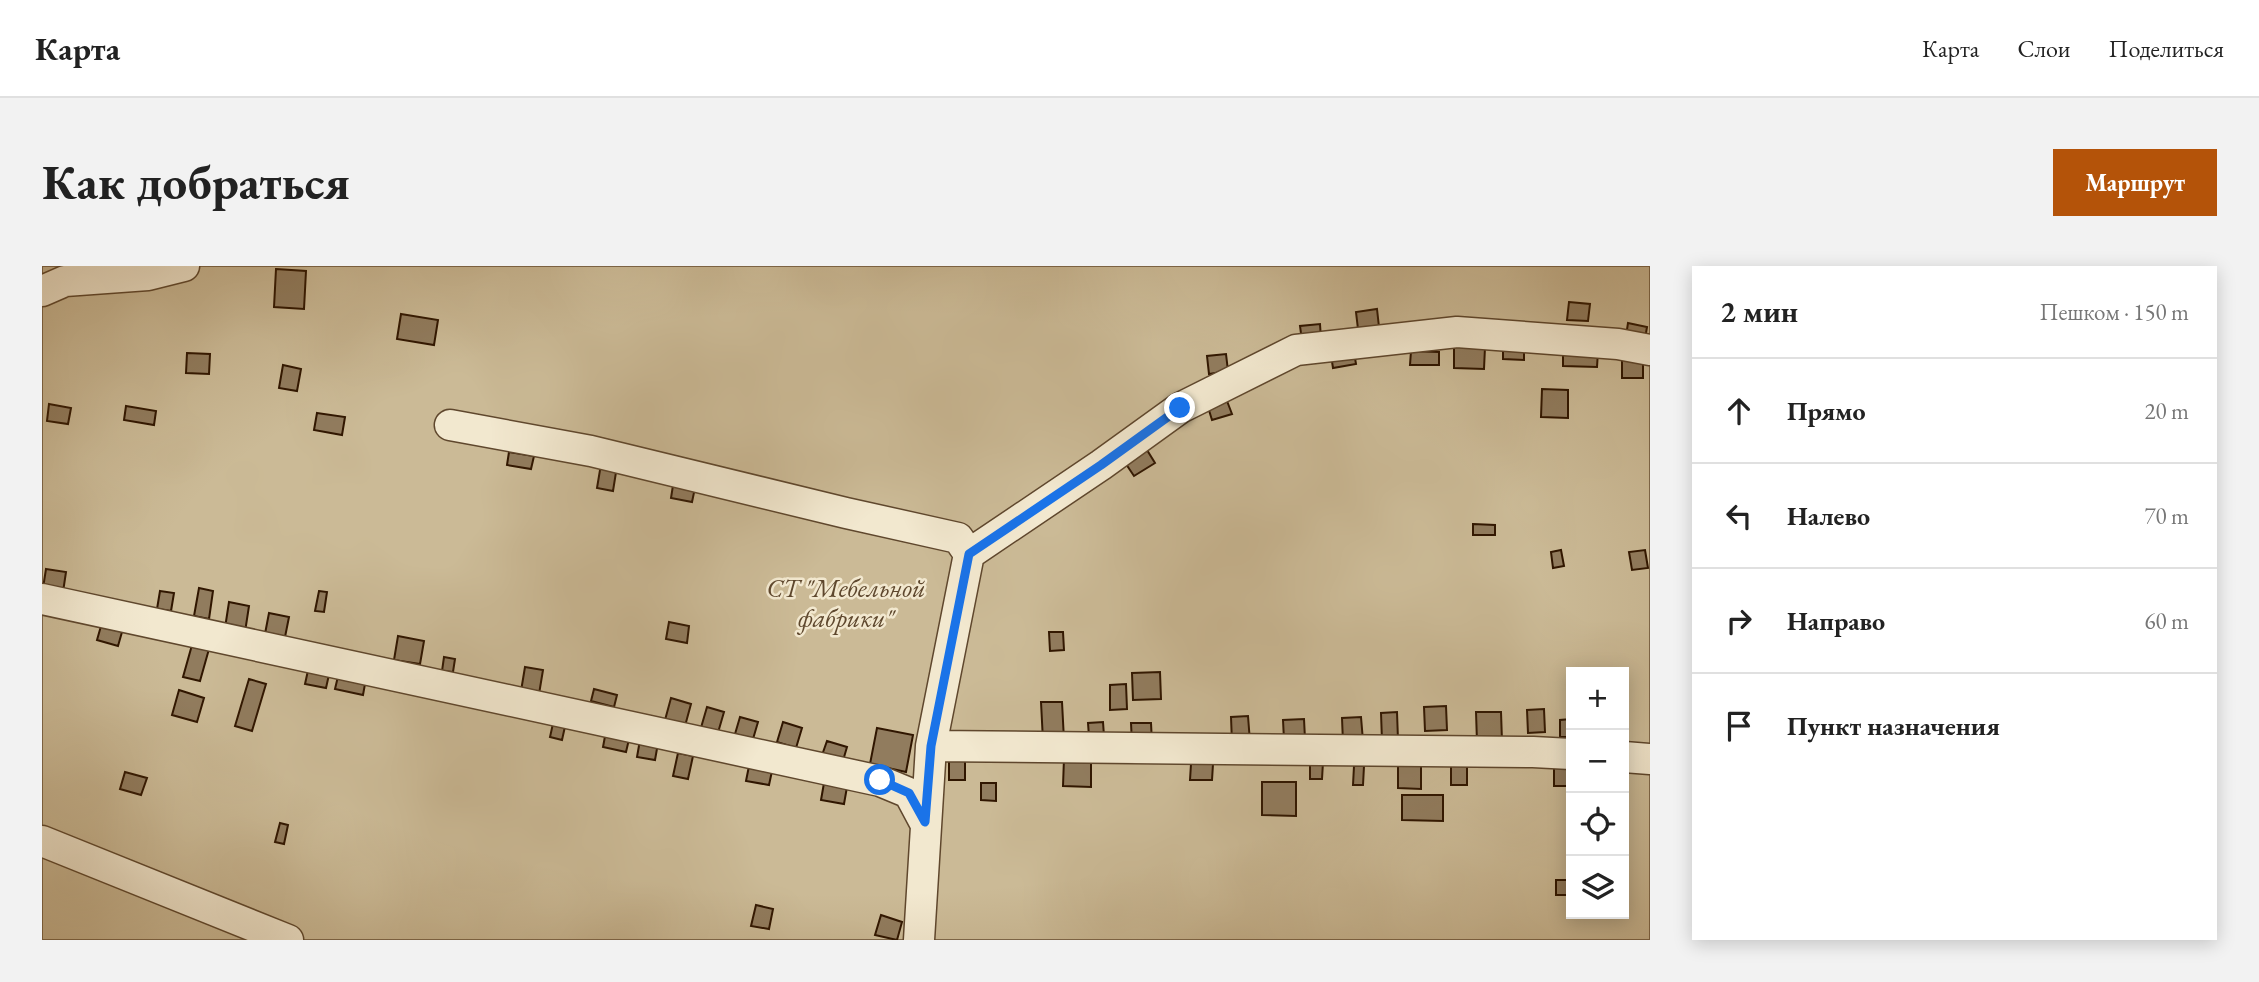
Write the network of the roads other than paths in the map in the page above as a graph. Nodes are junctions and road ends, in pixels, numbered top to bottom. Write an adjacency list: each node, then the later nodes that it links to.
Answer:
1 (184, 266): 2 (street)
2 (42, 291)
3 (1650, 350): 5 (street)
4 (450, 425): 5 (street)
5 (969, 554): 7 (street)
6 (42, 599): 11 (street)
7 (931, 746): 8 (street); 11 (street)
8 (1566, 754)
9 (1629, 757): 10 (street)
10 (1650, 759)
11 (925, 822): 14 (street)
12 (42, 841): 13 (street)
13 (288, 940)
14 (919, 940)

